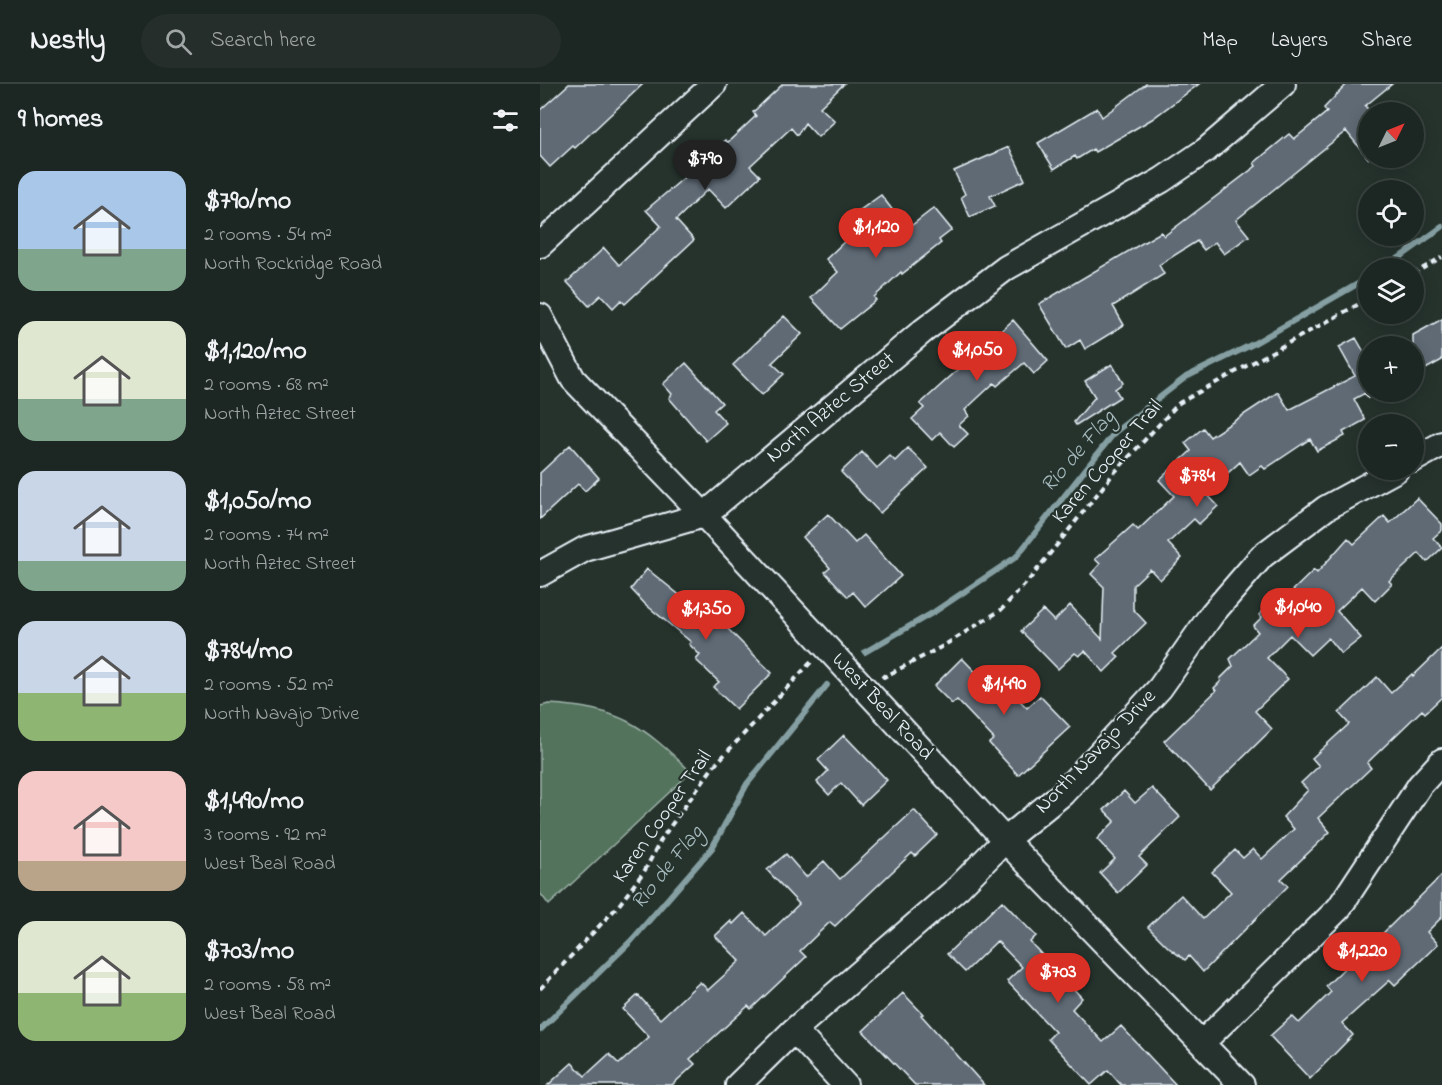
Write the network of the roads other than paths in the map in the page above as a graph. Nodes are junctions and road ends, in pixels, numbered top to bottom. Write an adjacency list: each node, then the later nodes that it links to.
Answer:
1 (714, 84): 3 (street)
2 (1283, 84): 8 (street, North Aztec Street)
3 (540, 245)
4 (540, 316): 8 (street, West Beal Road)
5 (1442, 444): 6 (street)
6 (1424, 454)
7 (1378, 480): 11 (street, North Navajo Drive)
8 (704, 515): 9 (street, North Aztec Street); 11 (street, West Beal Road)
9 (540, 574)
10 (1442, 761): 13 (street)
11 (1005, 840): 12 (street, North Navajo Drive); 13 (street, West Beal Road)
12 (794, 1030): 14 (street, North Navajo Drive); 15 (street)
13 (1202, 1043): 16 (street, West Beal Road)
14 (738, 1085)
15 (845, 1085)
16 (1242, 1085)

